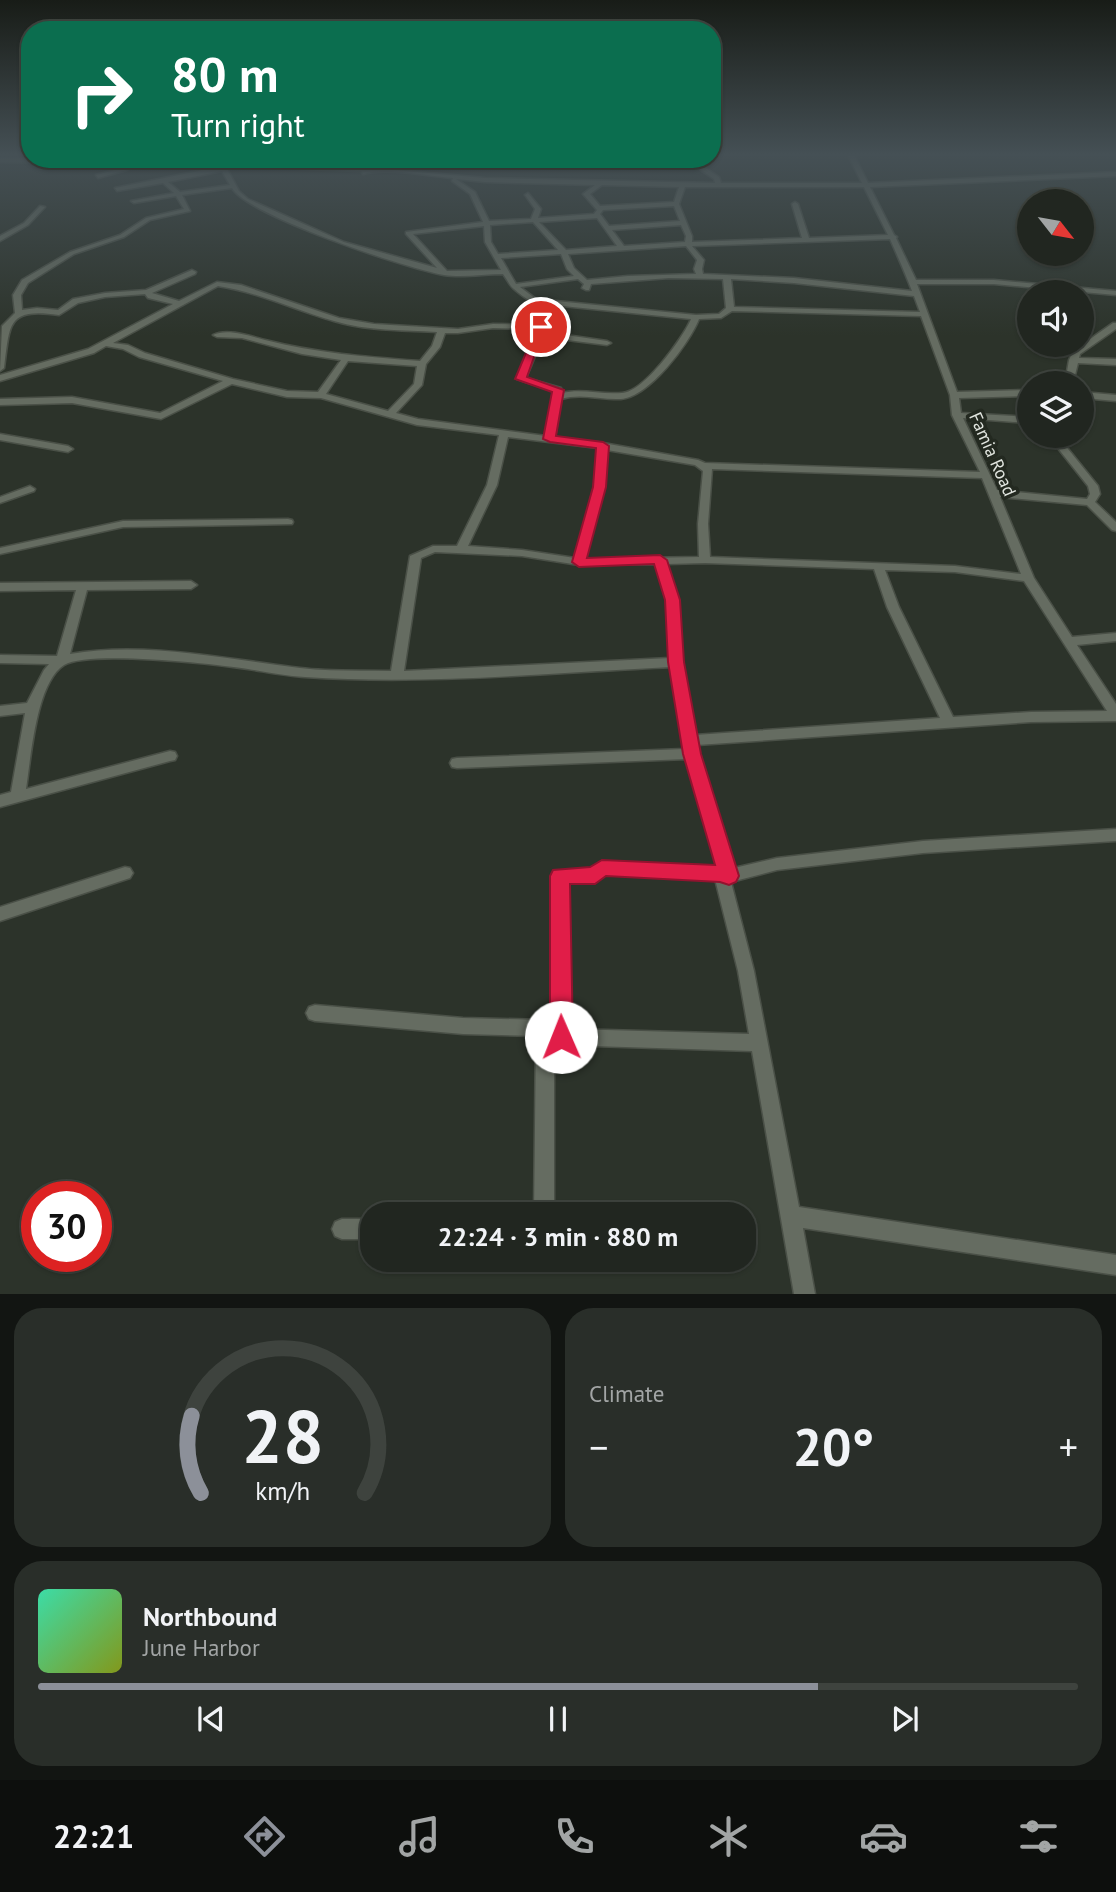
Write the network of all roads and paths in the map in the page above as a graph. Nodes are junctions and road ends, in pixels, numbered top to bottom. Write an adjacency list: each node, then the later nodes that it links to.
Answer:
1 (34, 215): 15 (street)
2 (168, 215): 35 (street)
3 (279, 215): 23 (street)
4 (483, 215): 12 (street)
5 (536, 215): 10 (street)
6 (680, 215): 11 (street)
7 (799, 215): 16 (street)
8 (883, 215): 14 (street, Famia Road)
9 (599, 216): 10 (street); 13 (street)
10 (534, 220): 12 (street); 19 (street)
11 (682, 223): 13 (street); 17 (street)
12 (487, 224): 20 (street); 23 (street)
13 (606, 228): 18 (street)
14 (894, 237): 16 (street); 26 (street, Famia Road)
15 (0, 239)
16 (806, 240): 17 (street)
17 (690, 244): 18 (street); 24 (street)
18 (622, 248): 19 (street)
19 (563, 251): 20 (street); 27 (street)
20 (498, 256): 22 (street)
21 (192, 272): 29 (street)
22 (505, 272): 23 (street); 28 (street)
23 (445, 274)
24 (701, 277): 25 (street); 27 (street)
25 (727, 278): 31 (street); 34 (street)
26 (911, 282): 30 (street); 31 (street, Famia Road)
27 (584, 283): 28 (street)
28 (514, 286): 32 (street)
29 (147, 292): 33 (street); 35 (street)
30 (1116, 293)
31 (918, 294): 36 (street, Famia Road)
32 (535, 301): 37 (street); 41 (street)
33 (176, 303): 40 (street); 43 (street)
34 (730, 309): 36 (street); 37 (street)
35 (19, 313): 39 (street)
36 (924, 314): 56 (street, Famia Road)
37 (696, 317): 58 (street)
38 (1116, 325): 47 (street)
39 (3, 326): 45 (street)
40 (442, 330): 41 (street); 49 (street)
41 (541, 330): 44 (street); 58 (street)
42 (217, 335): 46 (street)
43 (107, 344): 52 (street); 53 (street)
44 (607, 344)
45 (1, 353): 50 (street)
46 (346, 358): 49 (street); 55 (street)
47 (1073, 360): 48 (street); 51 (street)
48 (1116, 362)
49 (422, 365): 61 (street)
50 (0, 368)
51 (1071, 371)
52 (0, 378)
53 (231, 381): 55 (street); 60 (street)
54 (1017, 393): 56 (street)
55 (321, 395): 61 (street)
56 (954, 395): 62 (street, Famia Road)
57 (1094, 396): 59 (street)
58 (559, 397): 66 (street)
59 (1116, 398)
60 (0, 402)
61 (389, 415): 64 (street)
62 (957, 415): 63 (street); 71 (street, Famia Road)
63 (1017, 419)
64 (504, 433): 66 (street); 78 (street)
65 (0, 437): 69 (street)
66 (550, 439): 67 (street)
67 (603, 446): 70 (street); 82 (street)
68 (1063, 448): 75 (street)
69 (68, 449)
70 (705, 466): 71 (street); 81 (street)
71 (986, 475): 73 (street, Famia Road)
72 (30, 489): 74 (street)
73 (993, 493): 75 (street); 84 (street, Famia Road)
74 (0, 500)
75 (1090, 502): 77 (street)
76 (288, 522): 79 (street)
77 (1116, 528)
78 (461, 549): 82 (street); 93 (street)
79 (0, 551)
80 (660, 560): 81 (street); 82 (street); 92 (street)
81 (705, 560): 83 (street)
82 (579, 562)
83 (878, 569): 84 (street); 97 (street)
84 (1027, 578): 89 (street, Famia Road)
85 (191, 585): 87 (street)
86 (0, 587): 87 (street)
87 (82, 587): 91 (street)
88 (1116, 637): 89 (street)
89 (1071, 641): 96 (street, Famia Road)
90 (0, 659): 91 (street)
91 (62, 660): 93 (street); 94 (street)
92 (676, 662): 93 (street); 98 (street)
93 (397, 676)
94 (32, 707): 95 (street); 101 (street)
95 (0, 711)
96 (1116, 716): 97 (street)
97 (949, 723): 98 (street)
98 (691, 747): 100 (street); 105 (street)
99 (170, 756): 101 (street)
100 (457, 763)
101 (18, 795): 102 (street)
102 (0, 801)
103 (1116, 835): 105 (street)
104 (125, 873): 106 (street)
105 (725, 875): 108 (street); 109 (street)
106 (0, 914)
107 (315, 1013): 108 (street)
108 (553, 1032): 109 (street); 110 (street)
109 (758, 1043): 111 (street)
110 (545, 1202)
111 (790, 1216): 114 (street); 115 (street)
112 (342, 1228): 113 (street)
113 (360, 1229)
114 (1116, 1265)
115 (805, 1293)

